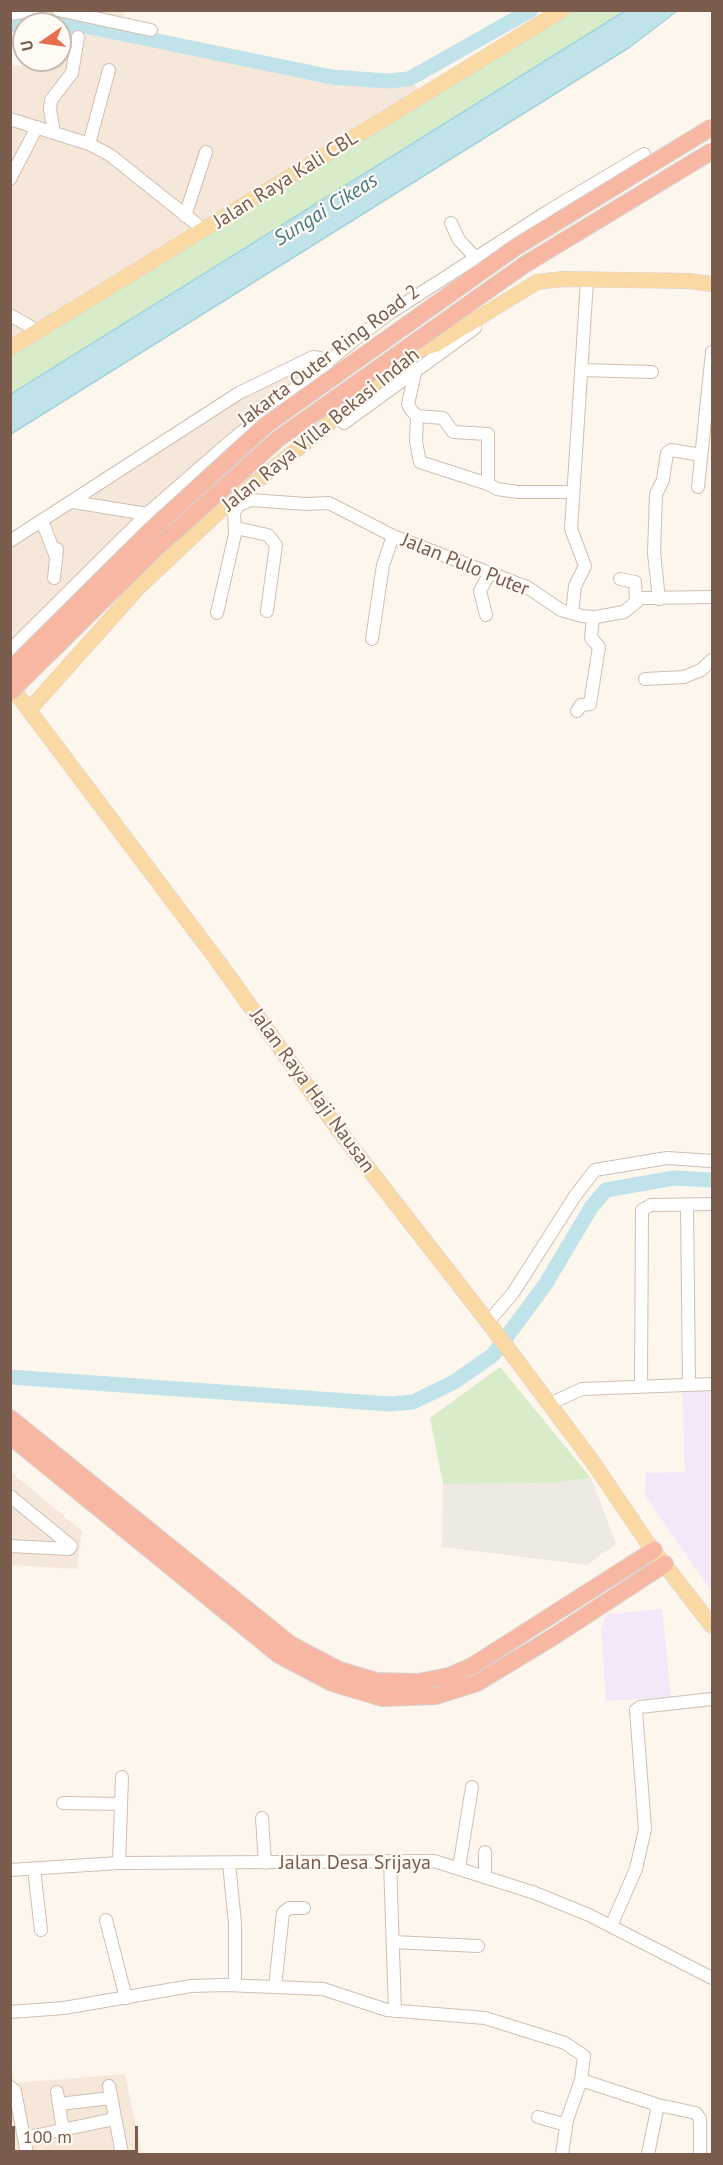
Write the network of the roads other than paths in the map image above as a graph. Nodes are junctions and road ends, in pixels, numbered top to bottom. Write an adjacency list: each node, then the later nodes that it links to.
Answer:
1 (35, 10): 4 (street)
2 (58, 10): 5 (street)
3 (562, 10): 19 (main road, Jalan Raya Kali CBL)
4 (10, 14)
5 (151, 30)
6 (78, 37): 11 (street)
7 (109, 70): 12 (street)
8 (10, 119): 9 (street)
9 (38, 127): 11 (street); 16 (street)
10 (712, 127): 65 (highway, Jakarta Outer Ring Road 2, bridge)
11 (54, 132): 12 (street)
12 (88, 144): 17 (street)
13 (712, 151): 62 (highway, Jakarta Outer Ring Road 2, bridge)
14 (206, 152): 17 (street)
15 (644, 154): 20 (street)
16 (10, 179)
17 (185, 216): 19 (street)
18 (451, 223): 20 (street)
19 (204, 231): 25 (main road, Jalan Raya Kali CBL)
20 (475, 258): 28 (street)
21 (587, 281): 22 (main road, Jalan Raya Villa Bekasi Indah); 23 (main road, Jalan Raya Villa Bekasi Indah); 30 (street)
22 (537, 282): 29 (street); 34 (main road, Jalan Raya Villa Bekasi Indah)
23 (712, 284)
24 (10, 315): 25 (street)
25 (38, 331): 26 (main road, Jalan Raya Kali CBL)
26 (10, 348)
27 (712, 352): 33 (street)
28 (324, 363): 32 (street); 34 (street); 41 (street)
29 (416, 369): 34 (street); 36 (street)
30 (581, 370): 31 (street); 40 (street)
31 (652, 372)
32 (310, 375): 35 (street); 43 (street)
33 (711, 380): 37 (street)
34 (355, 407): 35 (main road, Jalan Raya Villa Bekasi Indah)
35 (338, 416): 42 (main road, Jalan Raya Villa Bekasi Indah)
36 (417, 416): 38 (street); 38 (street)
37 (701, 454): 39 (street); 54 (street)
38 (488, 484): 40 (street)
39 (698, 487)
40 (573, 492): 58 (street)
41 (73, 502): 43 (street); 44 (street)
42 (228, 510): 45 (street); 46 (street, Jalan Pulo Puter); 70 (main road, Jalan Raya Villa Bekasi Indah)
43 (147, 514): 63 (street)
44 (42, 521): 47 (street); 49 (street)
45 (236, 528): 56 (street); 57 (street)
46 (393, 536): 50 (street, Jalan Pulo Puter); 61 (street)
47 (10, 541)
48 (58, 541): 49 (street)
49 (56, 557): 51 (street)
50 (489, 574): 58 (street, Jalan Pulo Puter); 59 (street)
51 (54, 578)
52 (620, 579): 55 (street)
53 (712, 597): 54 (street, Jalan Pulo Puter)
54 (659, 598): 55 (street, Jalan Pulo Puter)
55 (636, 600): 60 (street, Jalan Pulo Puter)
56 (267, 611)
57 (217, 613)
58 (572, 613): 60 (street, Jalan Pulo Puter)
59 (486, 615)
60 (593, 617): 71 (street)
61 (372, 639)
62 (58, 642): 68 (highway, Jakarta Outer Ring Road 2, bridge); 69 (highway, bridge)
63 (10, 650)
64 (712, 660): 66 (street)
65 (10, 669)
66 (645, 679)
67 (10, 685): 70 (main road, Jalan Raya Haji Nausan)
68 (10, 692)
69 (10, 703)
70 (30, 709): 75 (main road, Jalan Raya Haji Nausan)
71 (577, 711)
72 (712, 1161): 75 (street)
73 (712, 1204): 74 (street)
74 (687, 1205): 77 (street); 78 (street)
75 (489, 1324): 79 (main road, Jalan Raya Haji Nausan)
76 (712, 1384): 78 (street)
77 (641, 1385): 78 (street); 79 (street)
78 (689, 1385)
79 (549, 1404): 86 (main road, Jalan Raya Haji Nausan)
80 (10, 1418): 83 (highway)
81 (10, 1436): 83 (highway)
82 (10, 1497): 85 (street)
83 (118, 1515): 86 (highway)
84 (10, 1538): 85 (street)
85 (17, 1546)
86 (654, 1561): 87 (main road, Jalan Raya Haji Nausan)
87 (712, 1626)
88 (712, 1699): 105 (street)
89 (122, 1777): 92 (street)
90 (472, 1788): 99 (street)
91 (63, 1803): 92 (street)
92 (122, 1804): 96 (street)
93 (262, 1818): 98 (street)
94 (485, 1852): 102 (street)
95 (390, 1861): 98 (street, Jalan Desa Srijaya); 99 (street, Jalan Desa Srijaya); 107 (street)
96 (119, 1863): 97 (street, Jalan Desa Srijaya); 100 (street, Jalan Desa Srijaya)
97 (229, 1863): 98 (street, Jalan Desa Srijaya); 110 (street)
98 (265, 1863)
99 (459, 1868): 102 (street, Jalan Desa Srijaya)
100 (34, 1869): 101 (street, Jalan Desa Srijaya); 106 (street)
101 (10, 1870)
102 (485, 1878): 105 (street, Jalan Desa Srijaya)
103 (304, 1908): 111 (street)
104 (106, 1920): 112 (street)
105 (611, 1926): 109 (street, Jalan Desa Srijaya)
106 (41, 1930)
107 (393, 1942): 108 (street); 113 (street)
108 (478, 1946)
109 (712, 1977)
110 (235, 1985): 111 (street); 112 (street)
111 (275, 1986): 113 (street)
112 (126, 1998): 114 (street)
113 (395, 2011): 115 (street)
114 (10, 2012)
115 (581, 2080): 117 (street); 120 (street)
116 (10, 2087): 122 (street)
117 (658, 2105): 126 (street); 127 (street)
118 (538, 2117): 120 (street)
119 (114, 2119): 121 (street); 121 (street); 124 (street)
120 (566, 2125): 125 (street)
121 (63, 2130): 122 (street)
122 (24, 2138): 123 (street)
123 (27, 2154)
124 (122, 2154)
125 (562, 2154)
126 (648, 2154)
127 (700, 2154)

